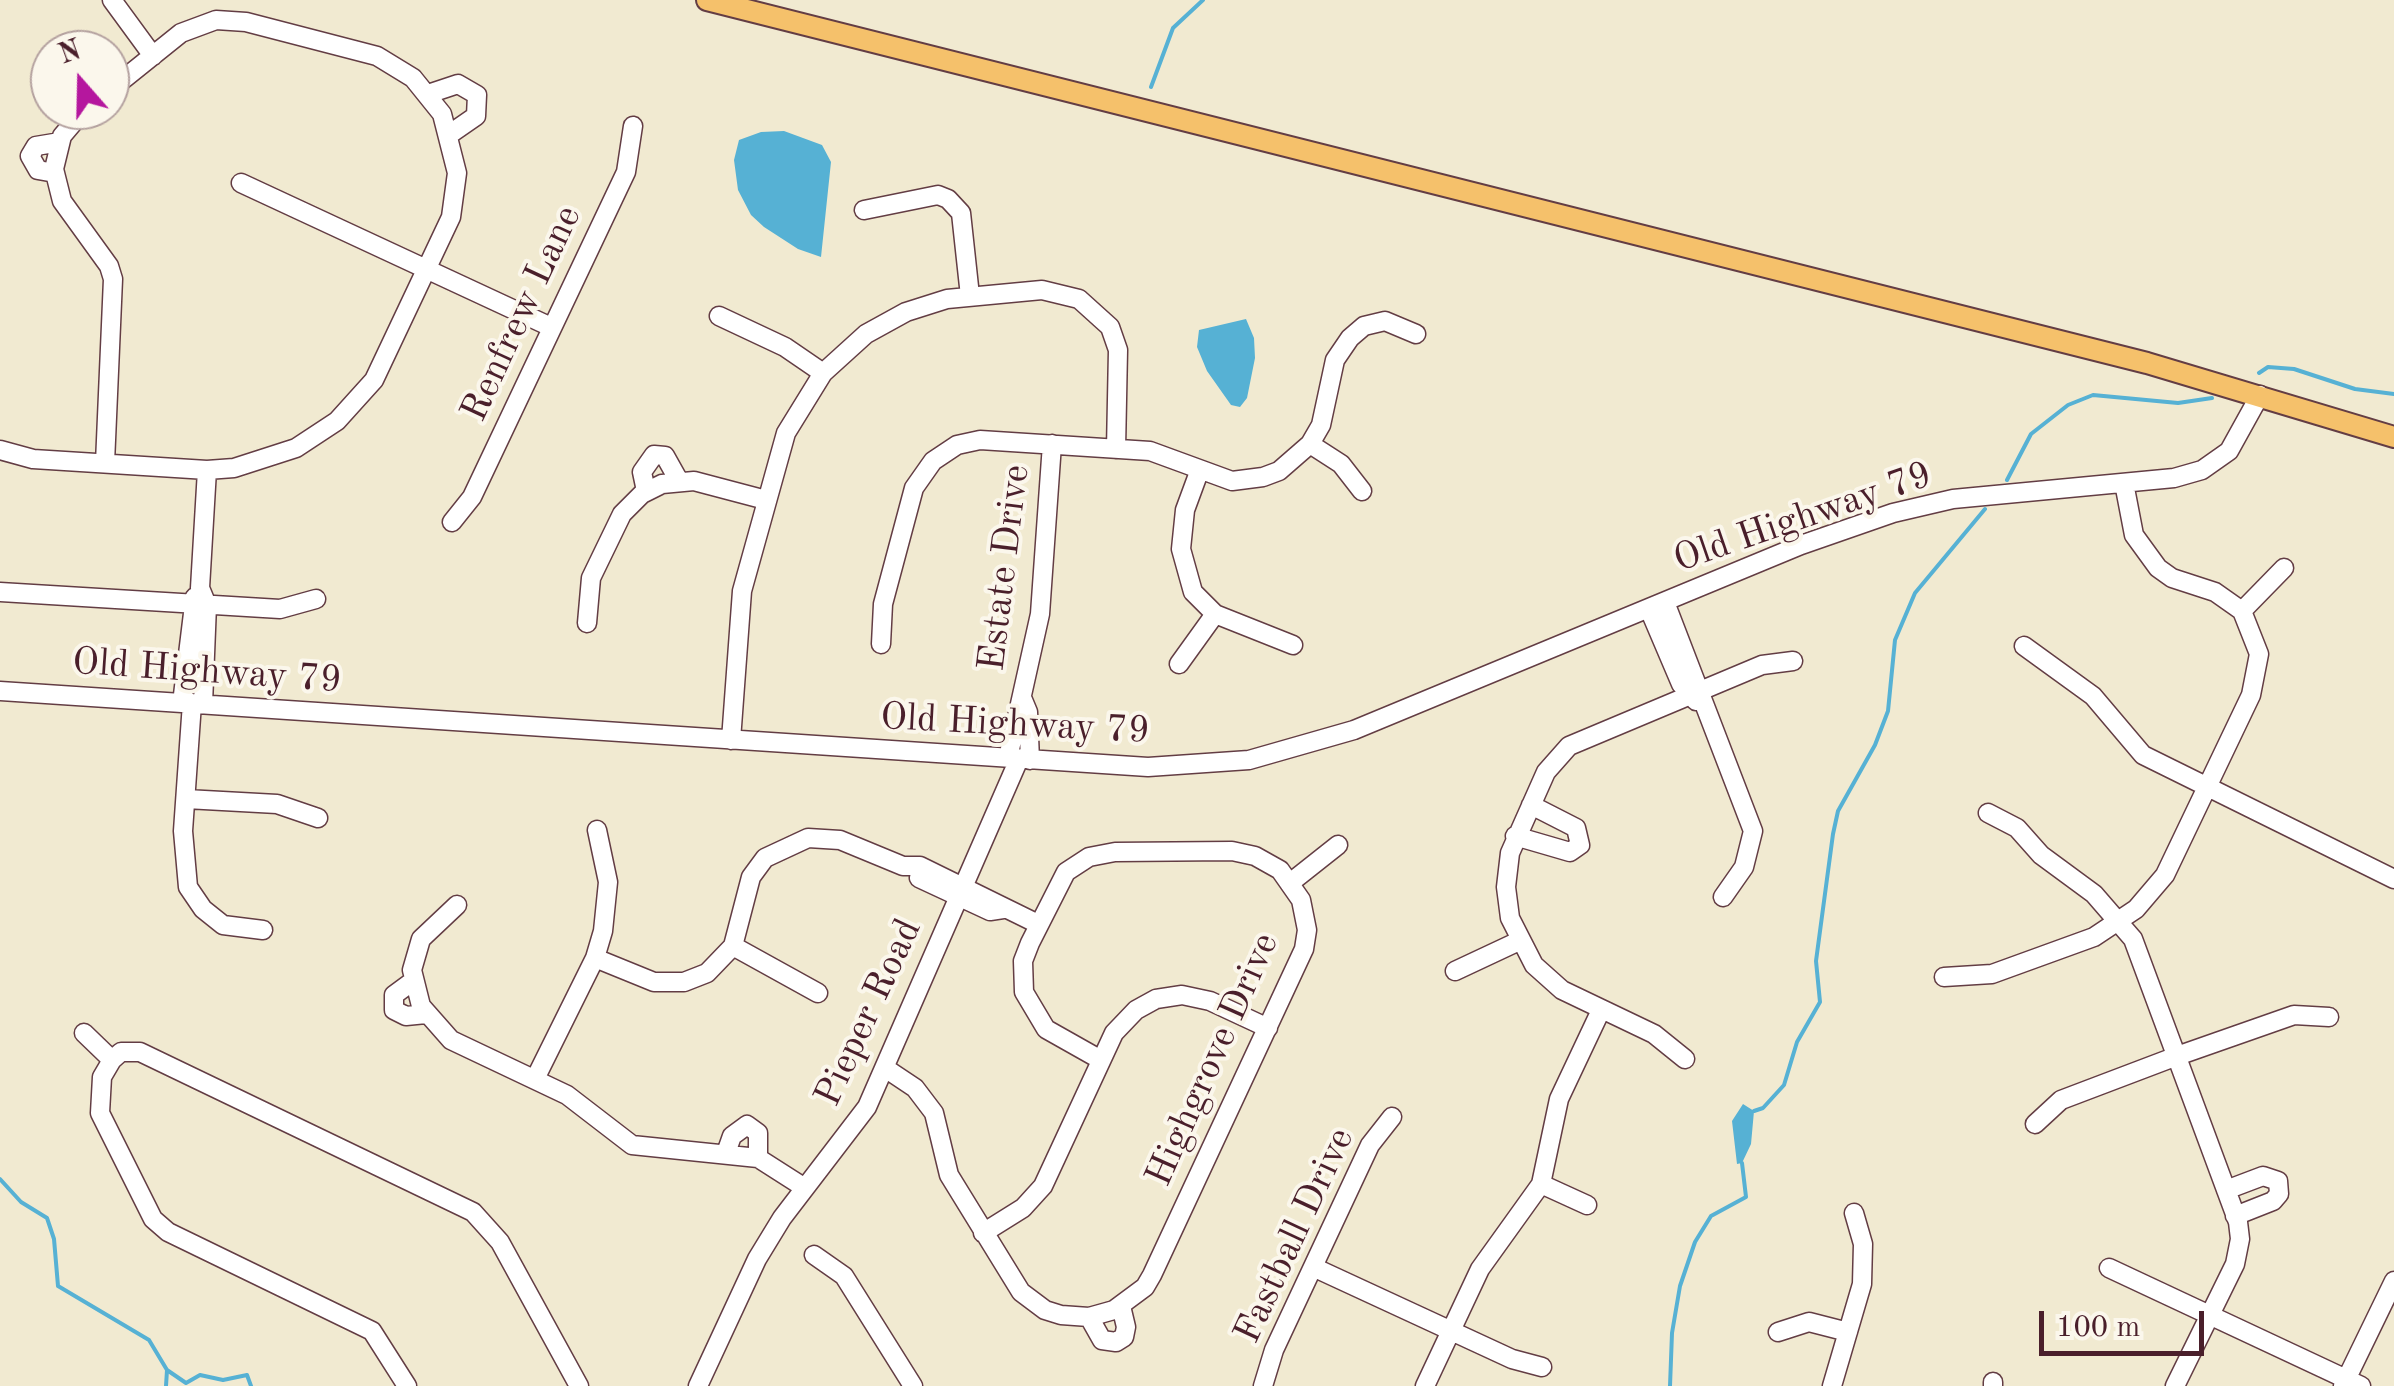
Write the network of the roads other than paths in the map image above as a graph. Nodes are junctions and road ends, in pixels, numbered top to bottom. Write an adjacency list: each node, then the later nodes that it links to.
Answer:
1 (112, 0): 3 (street)
2 (706, 0): 17 (main road)
3 (153, 56): 4 (street); 5 (street)
4 (130, 74)
5 (428, 94): 8 (street); 8 (street)
6 (633, 126): 14 (street, Renfrew Lane)
7 (69, 130): 23 (street)
8 (450, 134): 11 (street)
9 (241, 183): 11 (street)
10 (864, 210): 12 (street)
11 (427, 268): 14 (street); 24 (street)
12 (970, 296): 16 (street); 21 (street)
13 (719, 316): 16 (street)
14 (550, 327): 31 (street, Renfrew Lane)
15 (1416, 334): 20 (street)
16 (823, 373): 30 (street)
17 (2260, 395): 18 (main road); 27 (street, Old Highway 79)
18 (2394, 437)
19 (1052, 444): 21 (street); 40 (street); 49 (street, Estate Drive)
20 (1310, 444): 25 (street); 29 (street)
21 (1116, 449): 25 (street)
22 (0, 450): 23 (street)
23 (105, 463): 24 (street)
24 (207, 470): 34 (street)
25 (1199, 472): 38 (street)
26 (679, 481): 28 (street); 28 (street); 30 (street)
27 (2124, 483): 36 (street, Old Highway 79); 37 (street)
28 (646, 491): 39 (street)
29 (1362, 491)
30 (766, 500): 48 (street)
31 (452, 522)
32 (2284, 568): 37 (street)
33 (0, 592): 34 (street)
34 (199, 599): 35 (street); 47 (street)
35 (316, 599)
36 (1657, 605): 46 (street); 49 (street, Old Highway 79)
37 (2242, 610): 50 (street)
38 (1215, 614): 41 (street); 44 (street)
39 (588, 623)
40 (881, 644)
41 (1293, 645)
42 (2024, 646): 50 (street)
43 (1793, 661): 46 (street)
44 (1179, 664)
45 (0, 691): 47 (street, Old Highway 79)
46 (1696, 692): 52 (street); 61 (street)
47 (192, 703): 48 (street, Old Highway 79); 51 (street)
48 (731, 740): 49 (street, Old Highway 79)
49 (1019, 759): 60 (street, Pieper Road)
50 (2207, 788): 58 (street); 63 (street)
51 (186, 799): 54 (street); 65 (street)
52 (1530, 806): 56 (street); 56 (street)
53 (1988, 813): 63 (street)
54 (318, 818)
55 (598, 830): 68 (street)
56 (1516, 836): 66 (street)
57 (1338, 845): 59 (street)
58 (2394, 879)
59 (1290, 882): 64 (street); 76 (street, Highgrove Drive)
60 (961, 892): 64 (street); 67 (street); 82 (street, Pieper Road)
61 (1723, 897)
62 (457, 905): 71 (street)
63 (2121, 922): 70 (street); 78 (street)
64 (1038, 924): 80 (street)
65 (263, 930)
66 (1518, 941): 69 (street); 73 (street)
67 (733, 946): 68 (street); 72 (street)
68 (596, 958): 83 (street)
69 (1455, 971)
70 (1944, 978)
71 (414, 981): 74 (street); 74 (street)
72 (818, 993)
73 (1601, 1010): 81 (street); 88 (street)
74 (426, 1014): 83 (street)
75 (2329, 1018): 78 (street)
76 (1268, 1028): 80 (street); 99 (street, Highgrove Drive)
77 (84, 1033): 79 (street)
78 (2177, 1056): 85 (street); 90 (street)
79 (112, 1060): 107 (street); 108 (street)
80 (1101, 1060): 94 (street)
81 (1685, 1060)
82 (885, 1068): 89 (street, Pieper Road); 94 (street, Highgrove Drive)
83 (536, 1079): 86 (street)
84 (1392, 1117): 96 (street, Fastball Drive)
85 (2035, 1124)
86 (726, 1152): 87 (street); 87 (street)
87 (758, 1158): 89 (street)
88 (1541, 1184): 91 (street); 102 (street)
89 (805, 1188): 109 (street, Pieper Road)
90 (2226, 1190): 93 (street); 93 (street)
91 (1587, 1205)
92 (1854, 1212): 104 (street)
93 (2235, 1216): 100 (street)
94 (983, 1232): 101 (street, Highgrove Drive)
95 (814, 1254): 110 (street)
96 (1314, 1267): 102 (street); 111 (street, Fastball Drive)
97 (2109, 1268): 100 (street)
98 (2394, 1281): 106 (street)
99 (1121, 1306): 101 (street, Highgrove Drive); 101 (street, Highgrove Drive)
100 (2210, 1313): 106 (street); 114 (street)
101 (1089, 1317)
102 (1451, 1331): 105 (street); 112 (street)
103 (1778, 1332): 104 (street)
104 (1848, 1332): 113 (street)
105 (1542, 1367)
106 (2350, 1384)
107 (407, 1386)
108 (580, 1386)
109 (698, 1386)
110 (912, 1386)
111 (1263, 1386)
112 (1425, 1386)
113 (1832, 1386)
114 (2176, 1386)

